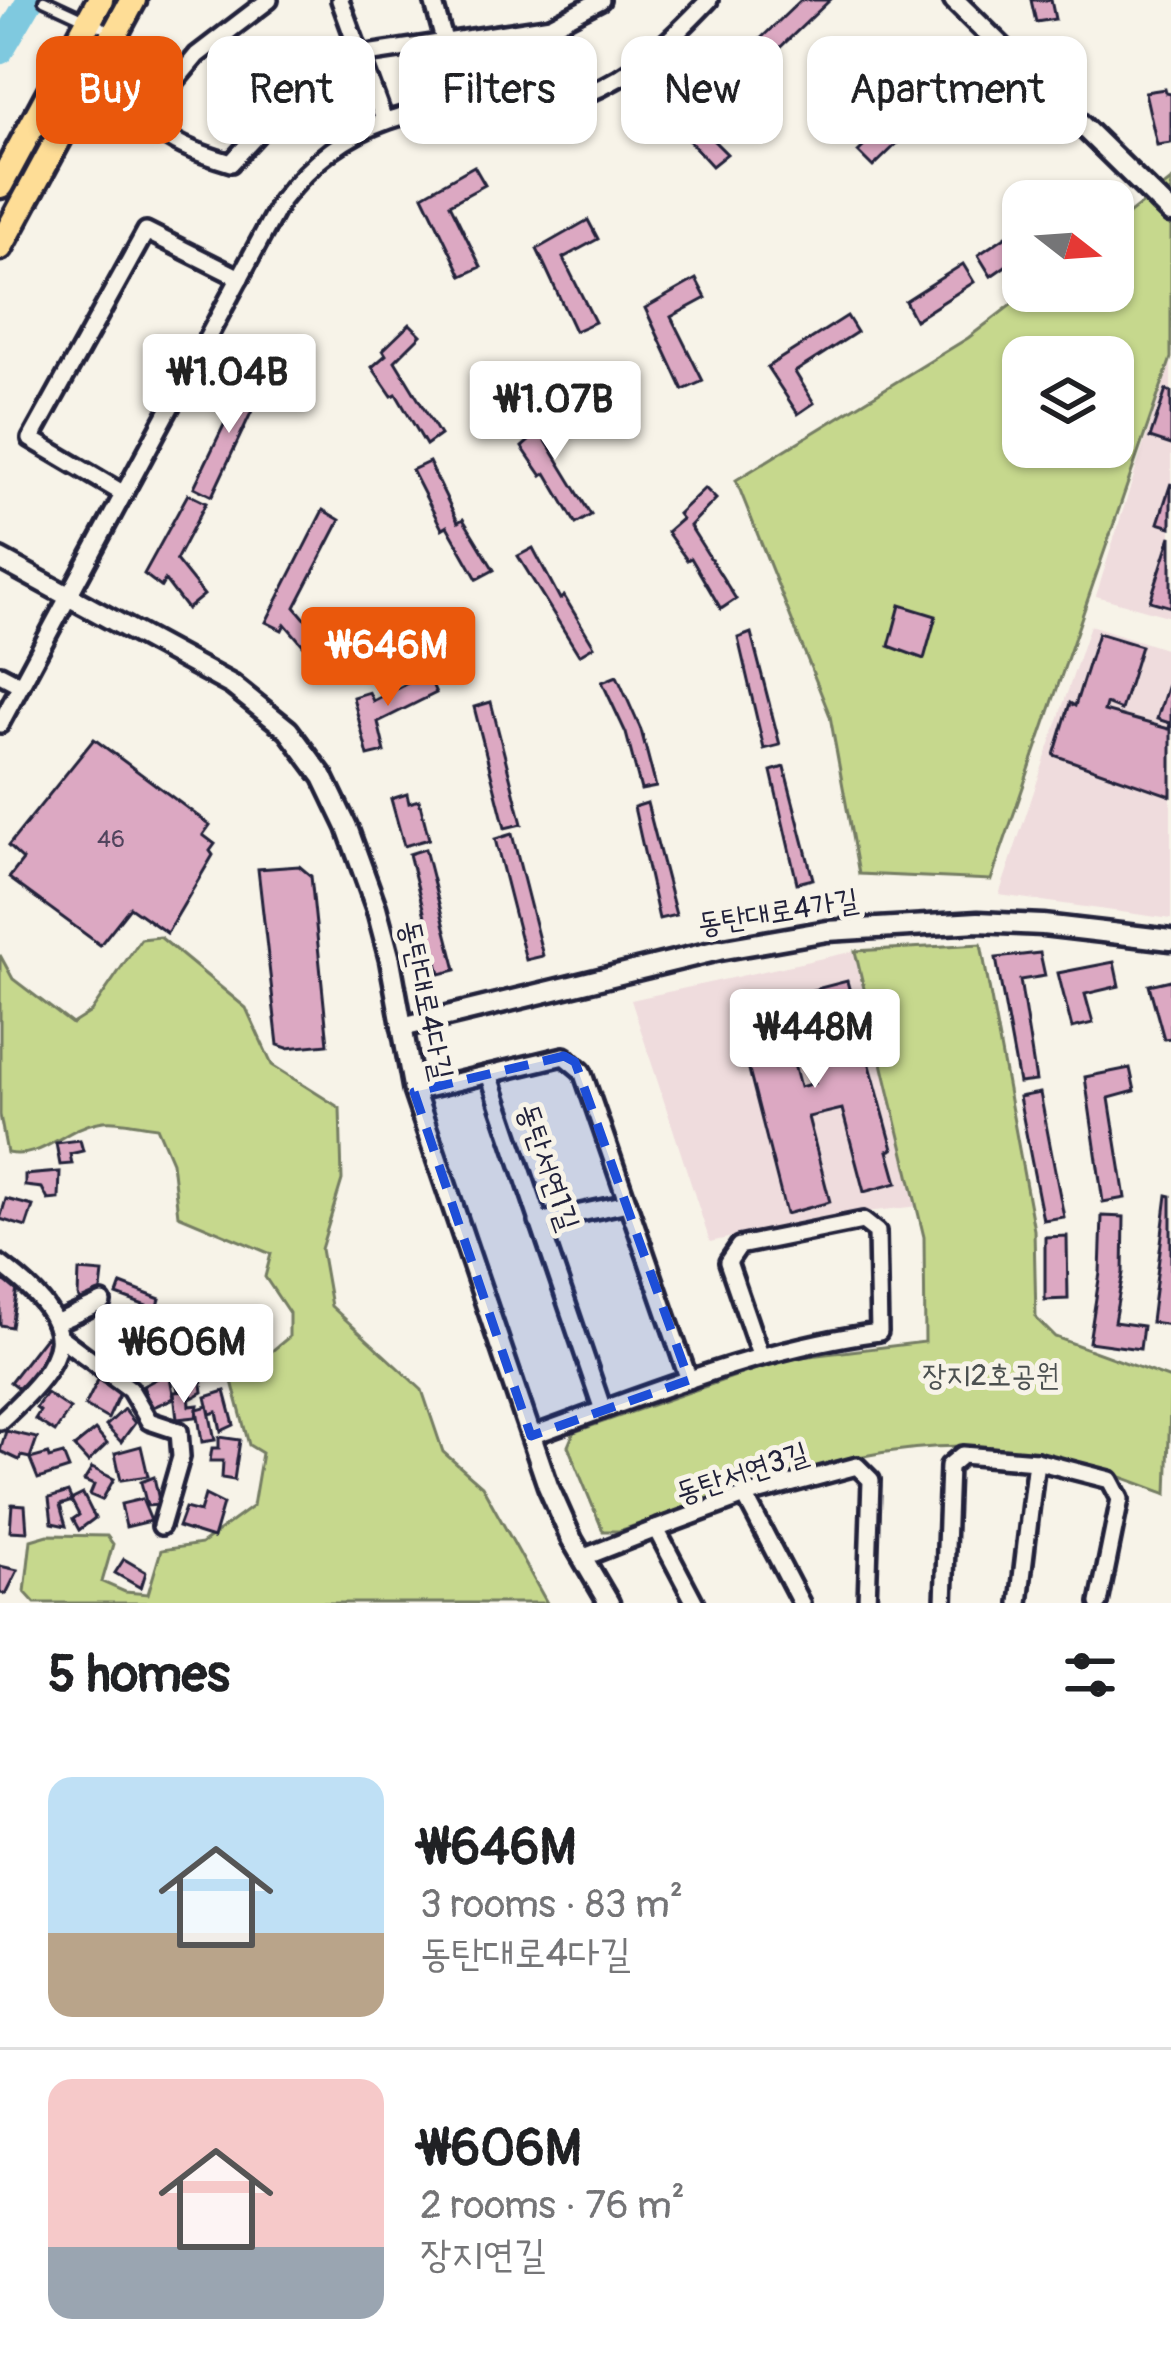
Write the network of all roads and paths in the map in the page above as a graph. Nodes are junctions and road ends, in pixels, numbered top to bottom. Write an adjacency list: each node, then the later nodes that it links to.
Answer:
1 (44, 0): 9 (lane)
2 (133, 0): 11 (main road)
3 (269, 0): 12 (street)
4 (340, 0): 13 (street)
5 (433, 0): 14 (street)
6 (601, 0): 10 (street)
7 (709, 0): 18 (street)
8 (954, 0): 24 (street)
9 (95, 10): 11 (lane); 23 (main road)
10 (551, 26): 15 (street); 16 (street)
11 (116, 33): 25 (main road)
12 (222, 36)
13 (353, 36)
14 (443, 36)
15 (475, 36)
16 (552, 36)
17 (207, 47): 22 (street)
18 (597, 89)
19 (375, 96): 21 (street)
20 (399, 116): 21 (street)
21 (384, 120): 26 (street)
22 (248, 144)
23 (0, 185)
24 (1171, 213)
25 (0, 247)
26 (240, 278): 27 (street); 27 (street)
27 (124, 494): 29 (street)
28 (0, 560): 29 (street, 동탄대로4다길)
29 (69, 596): 31 (street); 34 (street, 동탄대로4다길)
30 (0, 674): 31 (street)
31 (21, 685): 32 (street)
32 (0, 724)
33 (1171, 940): 34 (street, 동탄대로4가길)
34 (402, 1027): 36 (street, 동탄대로4다길)
35 (489, 1074): 36 (street); 37 (street, 동탄서연1길); 38 (street, 동탄서연1길)
36 (414, 1092): 46 (street, 동탄대로4다길)
37 (628, 1203): 38 (street); 43 (street, 동탄서연1길)
38 (538, 1222): 44 (street, 동탄서연1길)
39 (0, 1264): 41 (street)
40 (102, 1302): 41 (street)
41 (58, 1330): 45 (street); 49 (street)
42 (760, 1355): 42 (street); 43 (street)
43 (689, 1380): 44 (street)
44 (603, 1410): 46 (street)
45 (0, 1421)
46 (531, 1436): 51 (street, 동탄대로4다길)
47 (1036, 1461): 56 (street); 57 (street); 58 (street)
48 (745, 1496): 50 (street, 동탄서연3길); 54 (street); 55 (street, 동탄서연3길)
49 (161, 1526)
50 (656, 1529): 51 (street); 53 (street, 동탄서연3길)
51 (583, 1558): 52 (street, 동탄대로4다길)
52 (609, 1603)
53 (695, 1603)
54 (801, 1603)
55 (866, 1603)
56 (944, 1603)
57 (1019, 1603)
58 (1099, 1603)

